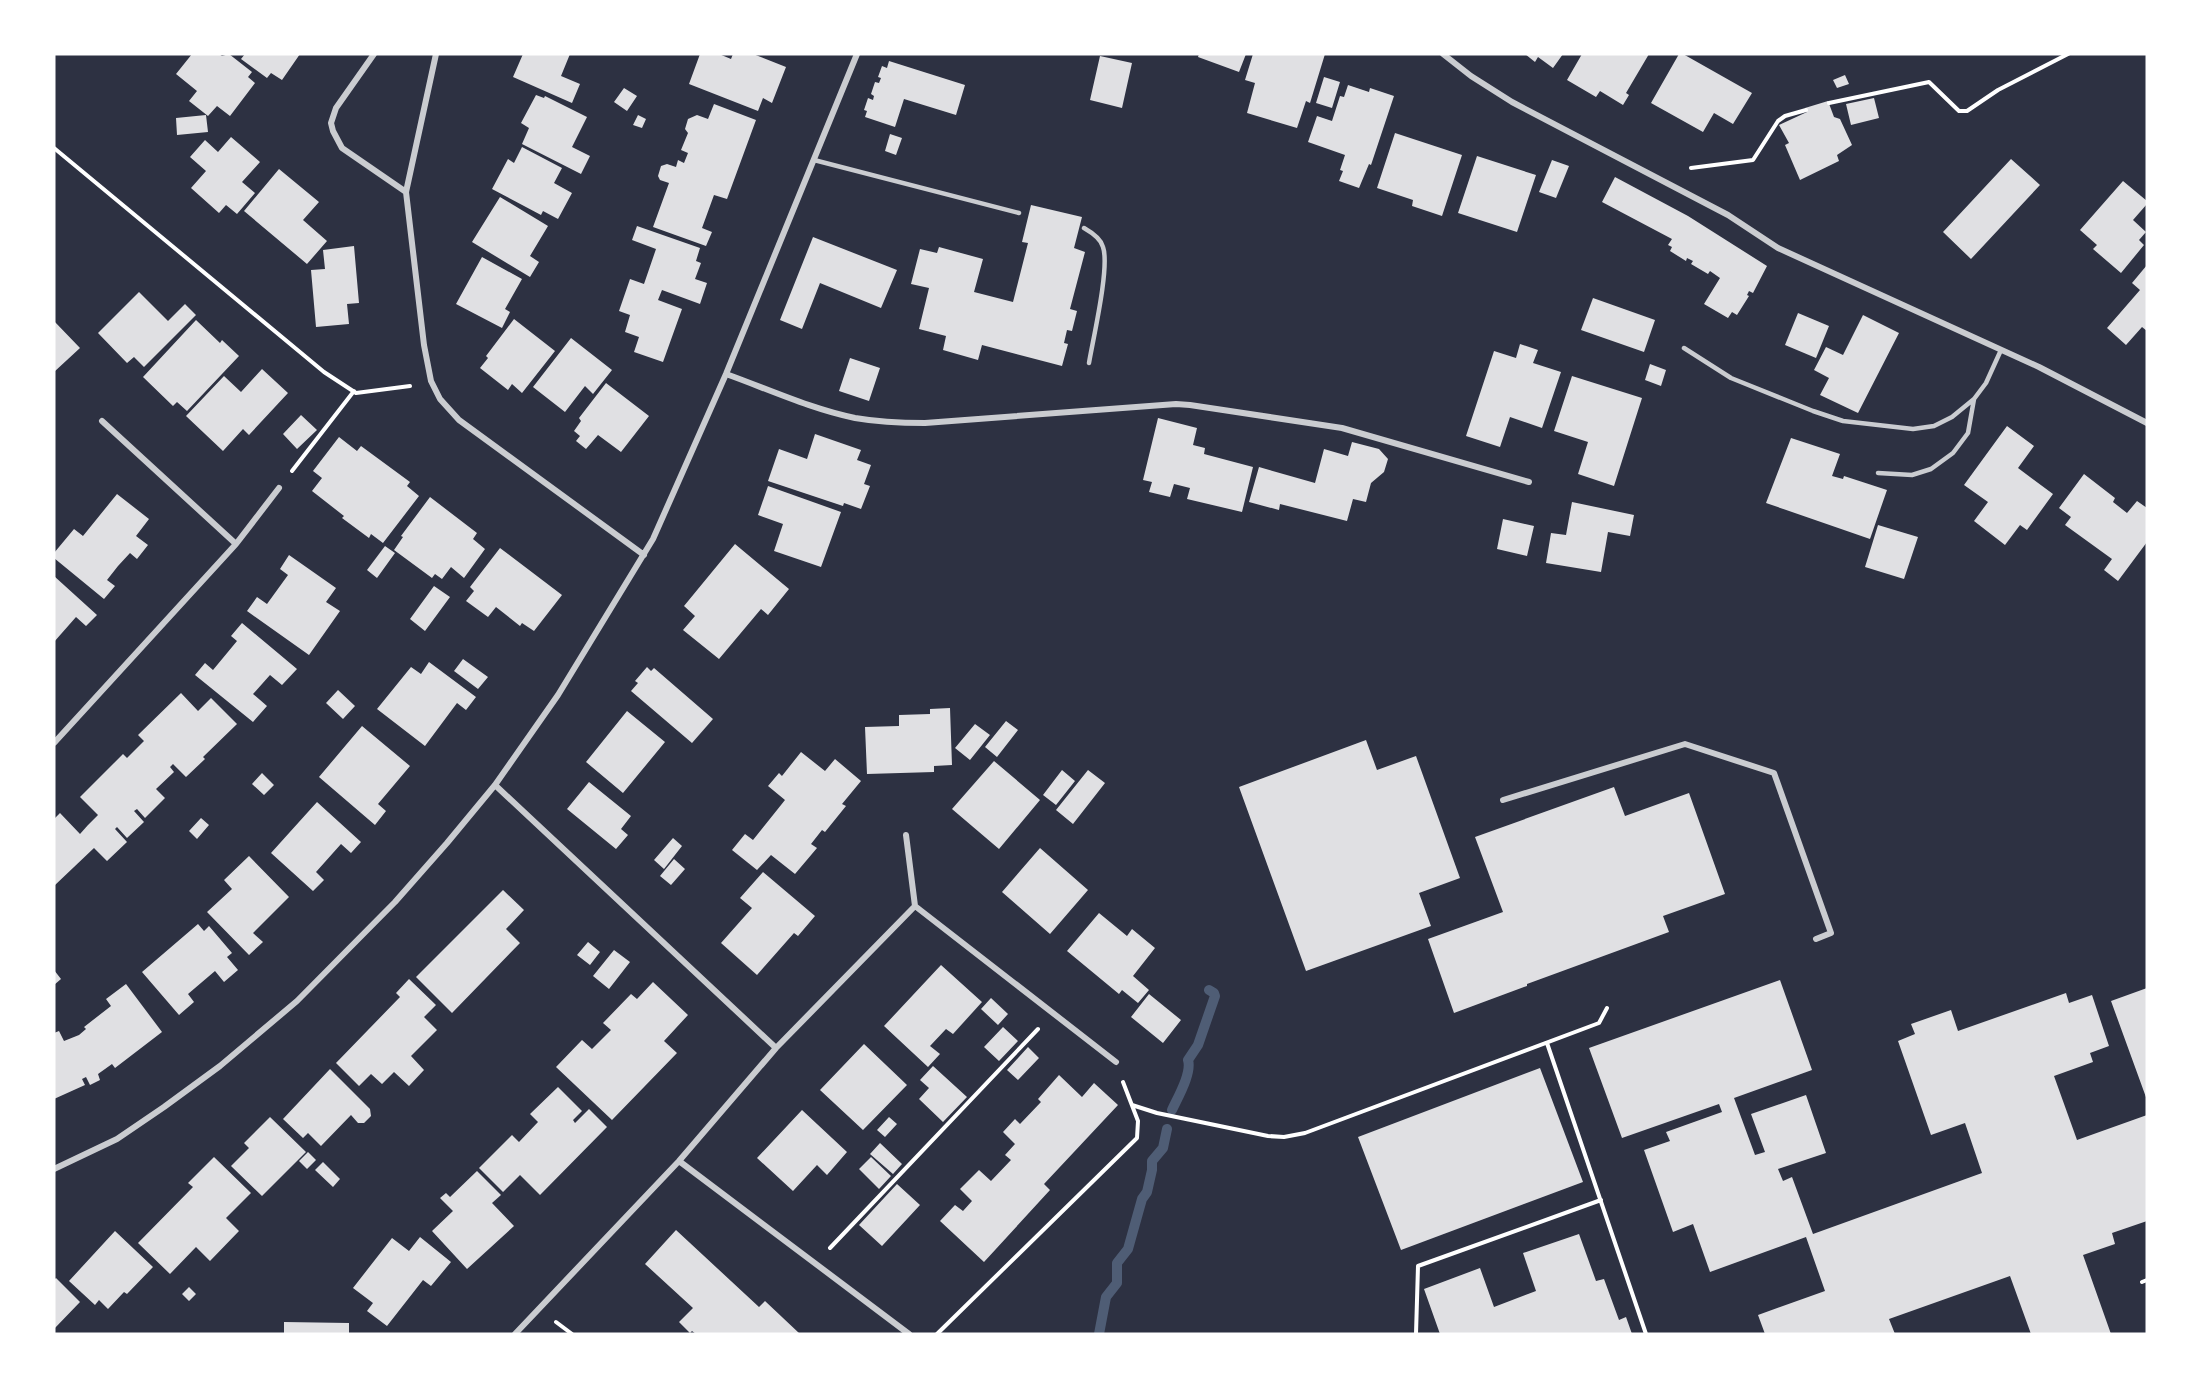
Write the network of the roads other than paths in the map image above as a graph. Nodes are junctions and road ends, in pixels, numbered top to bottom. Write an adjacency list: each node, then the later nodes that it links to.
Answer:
1 (374, 54): 6 (street)
2 (436, 54): 6 (street)
3 (857, 54): 5 (street)
4 (1443, 54): 10 (street)
5 (814, 160): 7 (lane); 12 (street)
6 (406, 192): 20 (street)
7 (1019, 213)
8 (1084, 228): 11 (lane)
9 (1684, 348): 13 (lane)
10 (2001, 350): 13 (lane); 15 (street)
11 (1089, 363)
12 (726, 374): 17 (street); 20 (street)
13 (1974, 399): 16 (lane)
14 (102, 422): 19 (street)
15 (2147, 423)
16 (1878, 473)
17 (1529, 482)
18 (279, 488): 19 (street)
19 (236, 544): 21 (street)
20 (644, 555): 22 (street)
21 (54, 743)
22 (495, 784): 27 (street); 30 (street)
23 (1503, 800): 26 (street)
24 (906, 835): 25 (street)
25 (915, 906): 27 (street); 28 (street)
26 (1816, 939)
27 (776, 1048): 29 (street)
28 (1116, 1062)
29 (680, 1161): 31 (street); 32 (street)
30 (54, 1169)
31 (515, 1334)
32 (909, 1334)

